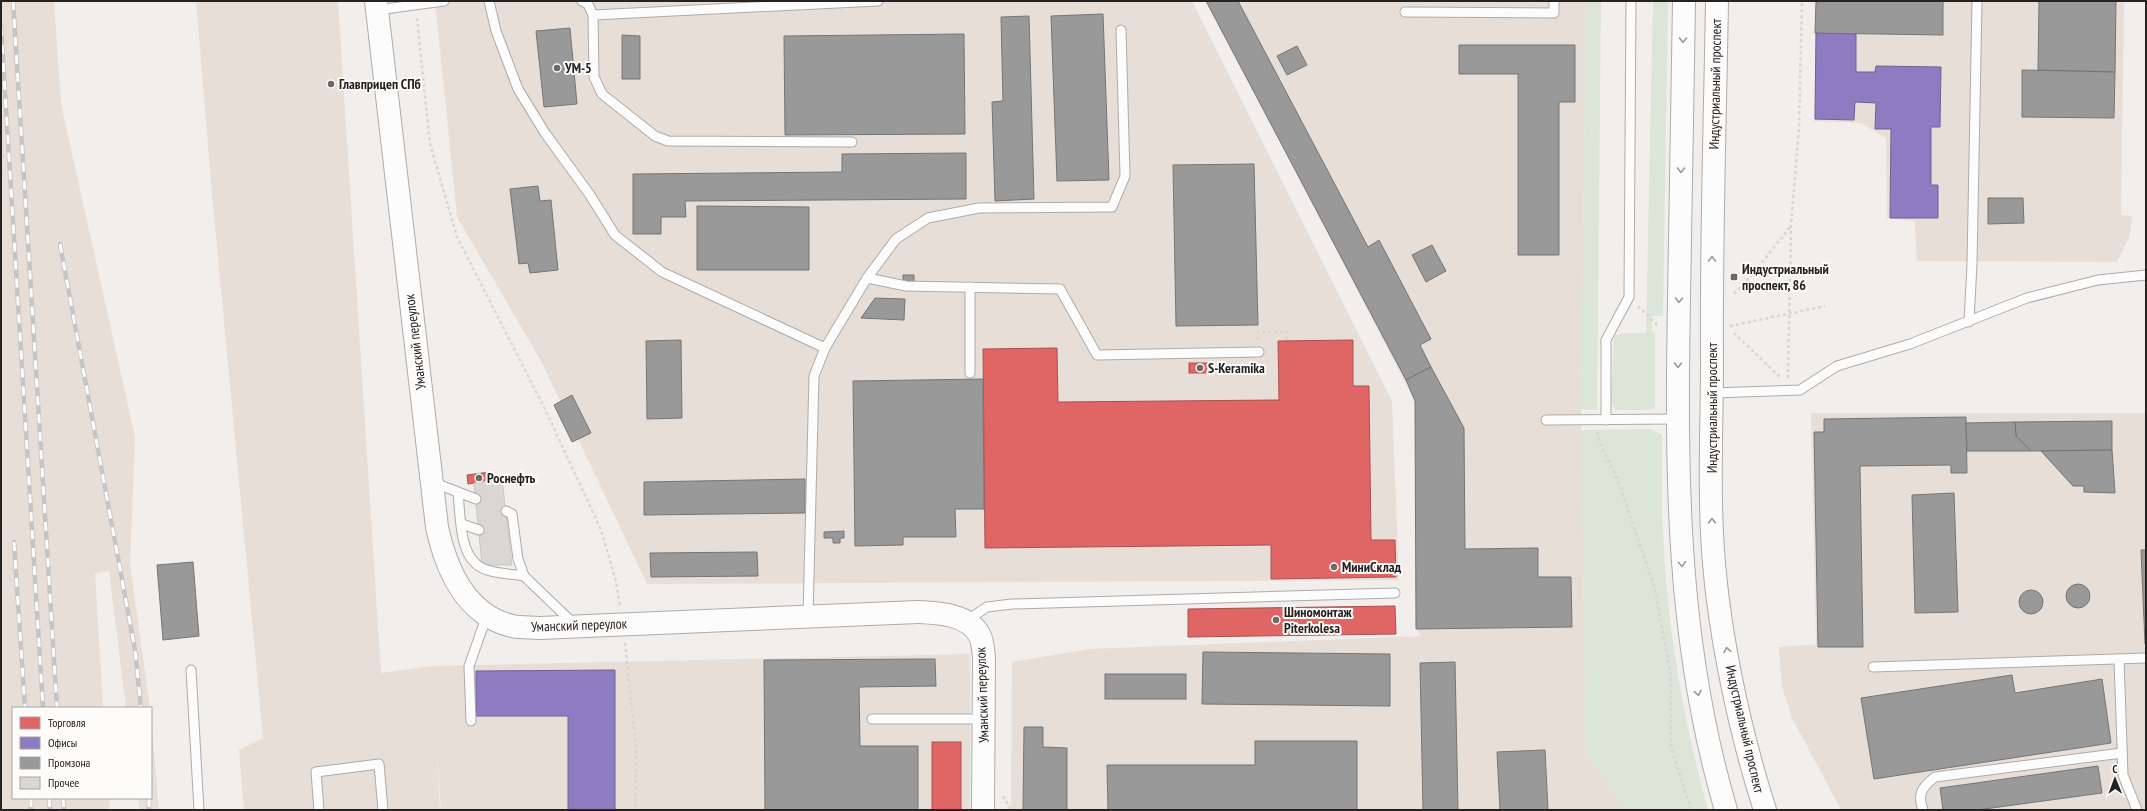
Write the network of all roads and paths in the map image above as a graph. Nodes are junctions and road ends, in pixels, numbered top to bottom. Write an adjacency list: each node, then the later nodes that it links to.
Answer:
1 (444, 1): 11 (lane)
2 (489, 1): 30 (lane)
3 (582, 1): 14 (lane)
4 (878, 1): 14 (lane)
5 (1554, 1): 13 (lane)
6 (1632, 1): 22 (lane)
7 (1684, 1): 37 (main road, one-way to 37)
8 (1717, 1): 34 (main road, Индустриальный проспект, one-way to 8)
9 (1802, 1): 17 (path)
10 (1977, 1): 25 (lane)
11 (415, 5): 12 (lane); 49 (path)
12 (377, 6): 38 (main road, Уманский переулок)
13 (1405, 12)
14 (593, 15): 16 (lane)
15 (1122, 30): 19 (lane)
16 (852, 142)
17 (1791, 226): 21 (path); 24 (path)
18 (2146, 275): 25 (lane)
19 (867, 278): 20 (lane); 30 (lane)
20 (970, 287): 31 (lane); 32 (lane)
21 (1734, 294)
22 (1629, 297): 26 (path); 36 (lane)
23 (1825, 306): 24 (path)
24 (1790, 313): 27 (path); 33 (path)
25 (1969, 322): 33 (lane)
26 (1658, 326)
27 (1734, 326)
28 (1734, 332): 33 (path)
29 (1287, 341): 31 (path)
30 (825, 348): 47 (lane)
31 (1259, 352)
32 (970, 373)
33 (1788, 391): 34 (lane)
34 (1712, 393): 68 (main road, Индустриальный проспект, one-way to 34)
35 (1546, 420): 36 (lane)
36 (1601, 420): 37 (lane); 66 (path)
37 (1678, 420): 67 (main road, one-way to 67)
38 (431, 481): 39 (lane); 46 (main road, Уманский переулок)
39 (458, 493): 40 (lane); 42 (lane)
40 (476, 499)
41 (506, 511): 44 (lane)
42 (462, 524): 43 (lane); 44 (lane)
43 (479, 530)
44 (524, 576): 50 (lane)
45 (1395, 593): 48 (lane)
46 (487, 615): 50 (main road, Уманский переулок); 57 (lane)
47 (808, 616): 48 (main road, Уманский переулок); 49 (main road, Уманский переулок)
48 (966, 621): 56 (main road, Уманский переулок)
49 (623, 624): 50 (main road, Уманский переулок); 63 (path)
50 (577, 627)
51 (2146, 658): 52 (lane)
52 (2119, 659): 53 (lane); 58 (lane)
53 (1873, 667)
54 (191, 670): 60 (lane)
55 (872, 719): 56 (lane)
56 (984, 719): 64 (main road, Уманский переулок)
57 (471, 721)
58 (2122, 753): 69 (lane); 70 (lane)
59 (1002, 793): 65 (path)
60 (199, 810)
61 (319, 810): 62 (lane)
62 (383, 810)
63 (635, 810)
64 (983, 810)
65 (1011, 810)
66 (1691, 810)
67 (1726, 810)
68 (1765, 810)
69 (1923, 810)
70 (2137, 810)

